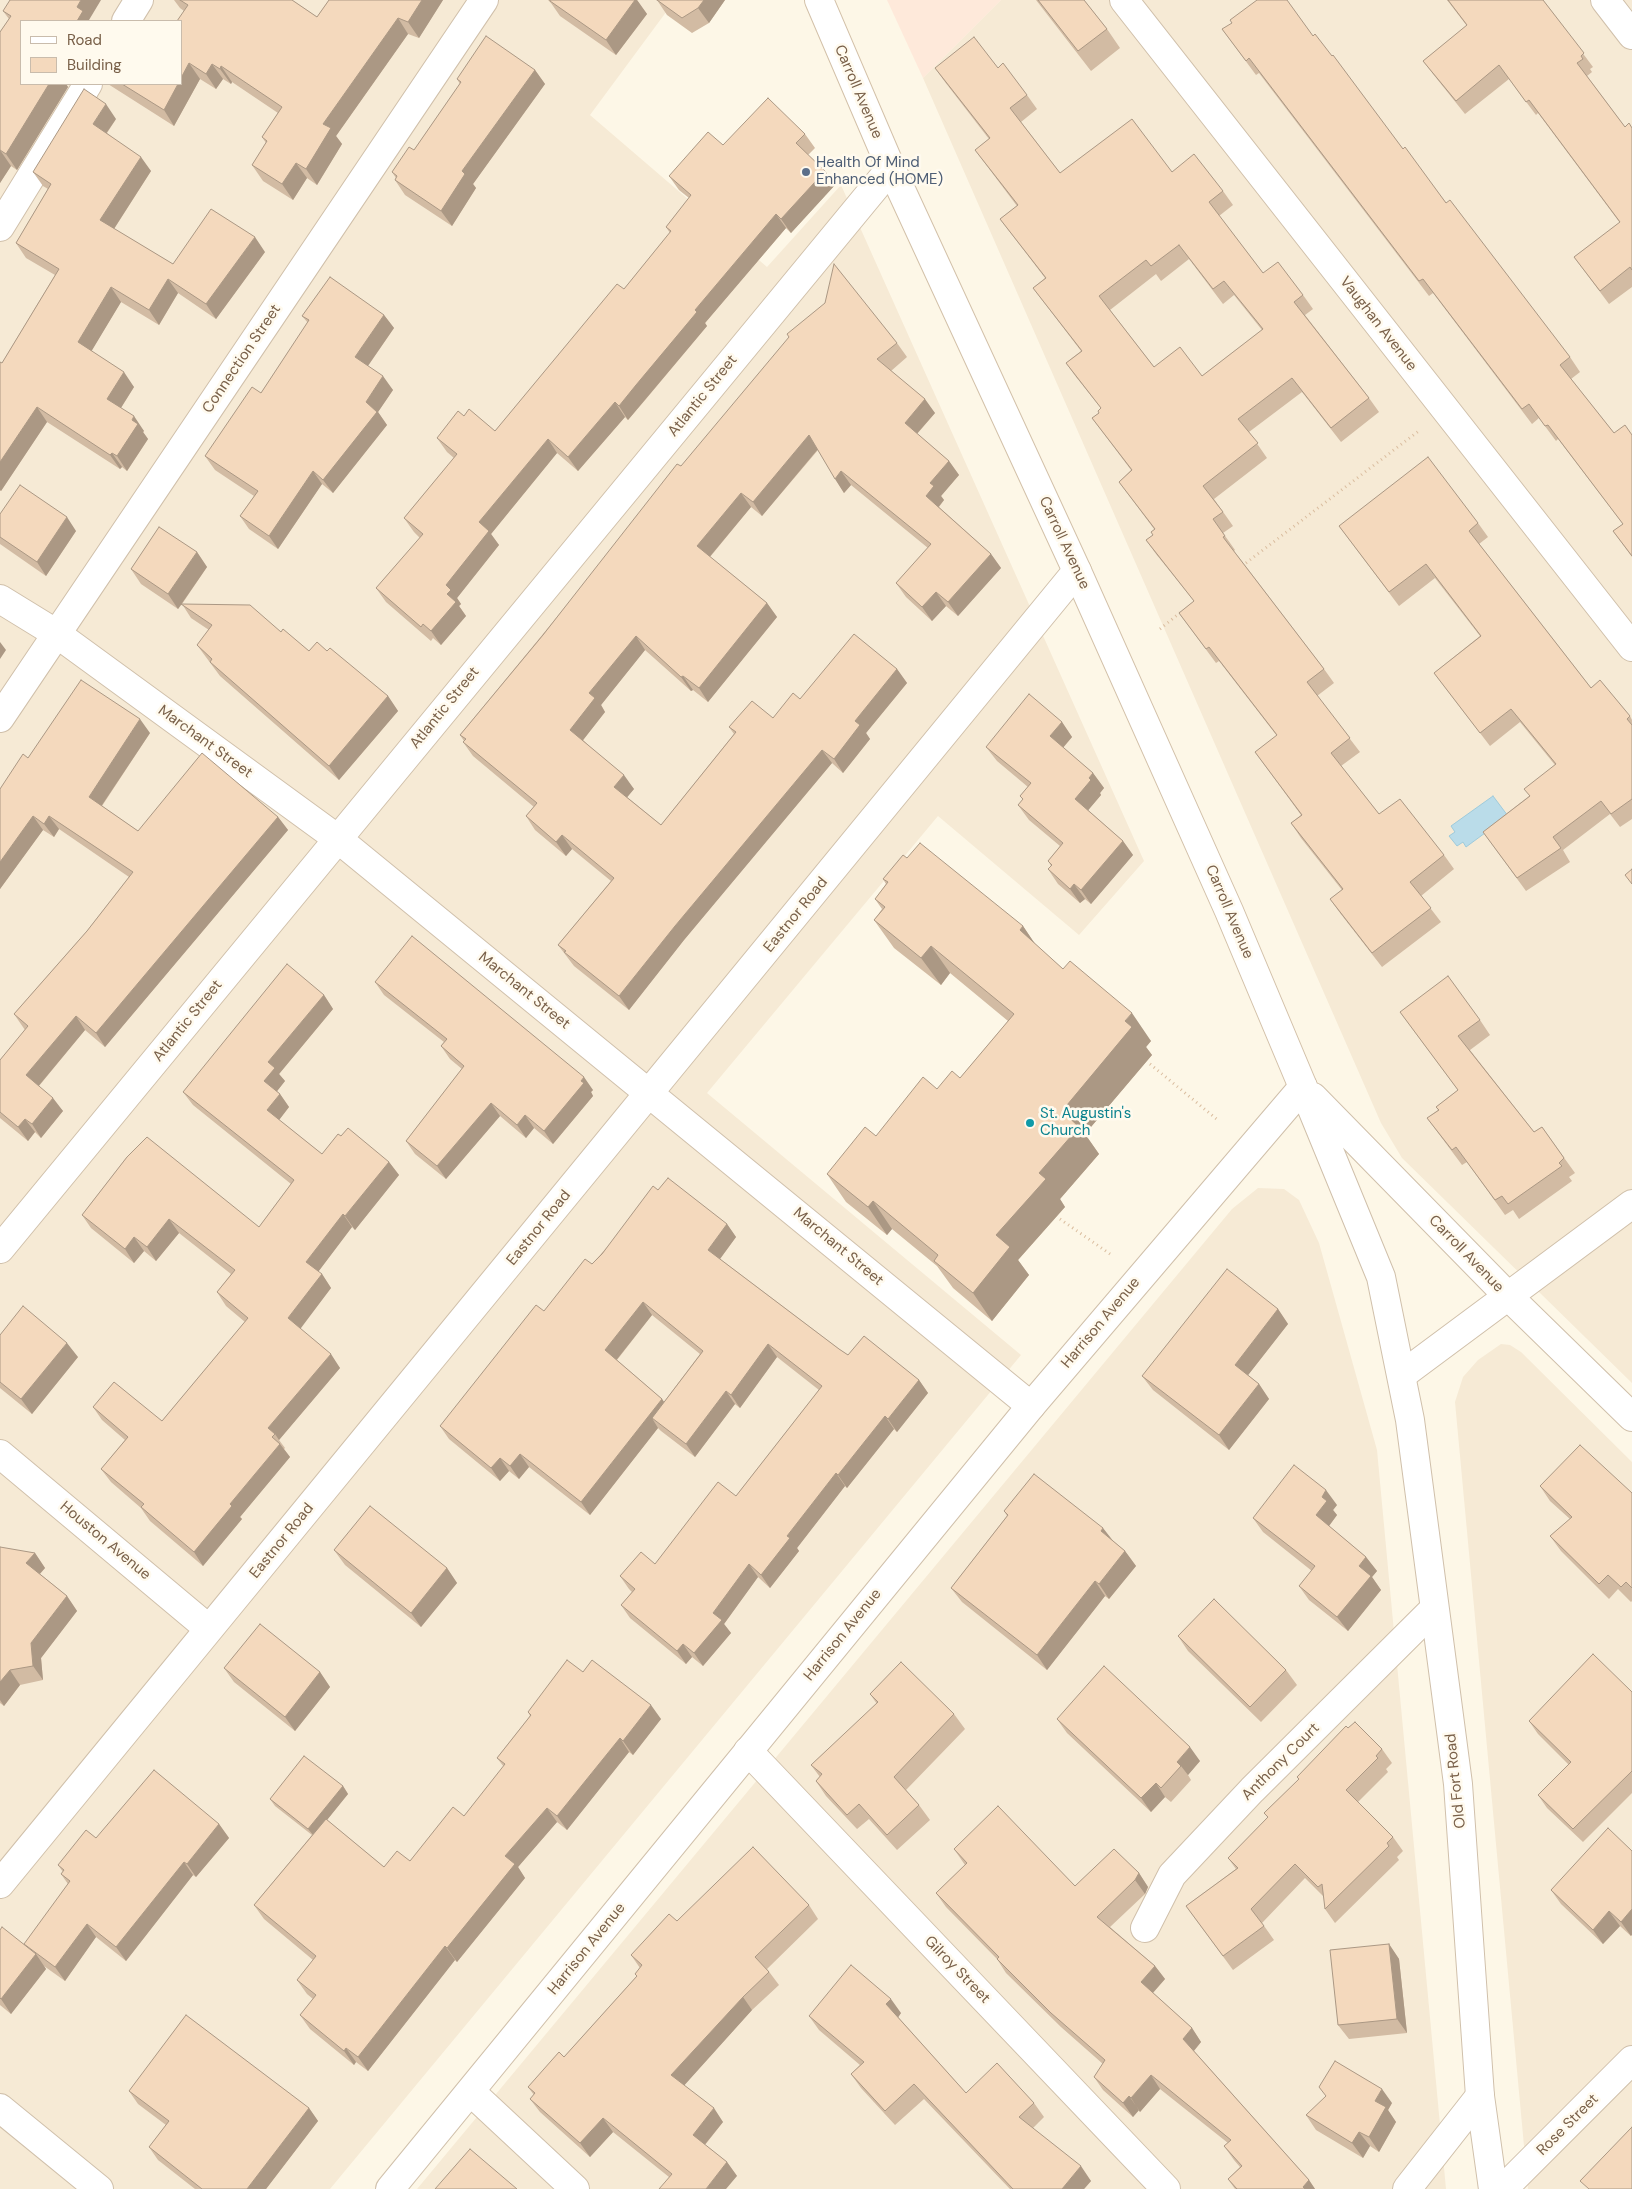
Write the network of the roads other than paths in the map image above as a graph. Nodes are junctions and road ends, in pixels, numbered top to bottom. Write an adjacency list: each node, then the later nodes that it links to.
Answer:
1 (139, 0): 6 (street)
2 (484, 0): 13 (street, Connection Street)
3 (819, 0): 9 (street, Carroll Avenue)
4 (1124, 0): 14 (street, Vaughan Avenue)
5 (1605, 0): 7 (street)
6 (127, 20)
7 (1632, 35)
8 (87, 85): 10 (street)
9 (891, 168): 11 (street, Carroll Avenue); 16 (street, Atlantic Street)
10 (0, 227)
11 (1077, 572): 17 (street, Carroll Avenue); 18 (street, Eastnor Road)
12 (0, 599): 13 (street, Marchant Street)
13 (57, 634): 15 (street, Connection Street); 16 (street, Marchant Street)
14 (1632, 648)
15 (0, 718)
16 (338, 839): 18 (street, Marchant Street); 20 (street, Atlantic Street)
17 (1303, 1087): 21 (street, Carroll Avenue); 22 (street, Carroll Avenue); 23 (street, Harrison Avenue)
18 (649, 1093): 23 (street, Marchant Street); 27 (street, Eastnor Road)
19 (1632, 1204): 21 (street)
20 (0, 1249)
21 (1508, 1296): 22 (street); 24 (street, Carroll Avenue)
22 (1402, 1375): 26 (street, Old Fort Road)
23 (1031, 1406): 28 (street, Harrison Avenue)
24 (1632, 1417)
25 (0, 1454): 27 (street, Houston Avenue)
26 (1434, 1609): 30 (street, Anthony Court); 33 (street, Old Fort Road)
27 (210, 1628): 29 (street, Eastnor Road)
28 (748, 1751): 32 (street, Harrison Avenue); 38 (street, Gilroy Street)
29 (0, 1884)
30 (1145, 1928)
31 (1632, 2060): 41 (street, Rose Street)
32 (471, 2092): 36 (street, Harrison Avenue); 37 (street)
33 (1480, 2096): 39 (street); 40 (street, Old Fort Road)
34 (0, 2108): 35 (street)
35 (99, 2189)
36 (390, 2189)
37 (575, 2189)
38 (1166, 2189)
39 (1407, 2189)
40 (1493, 2189)
41 (1503, 2189)

